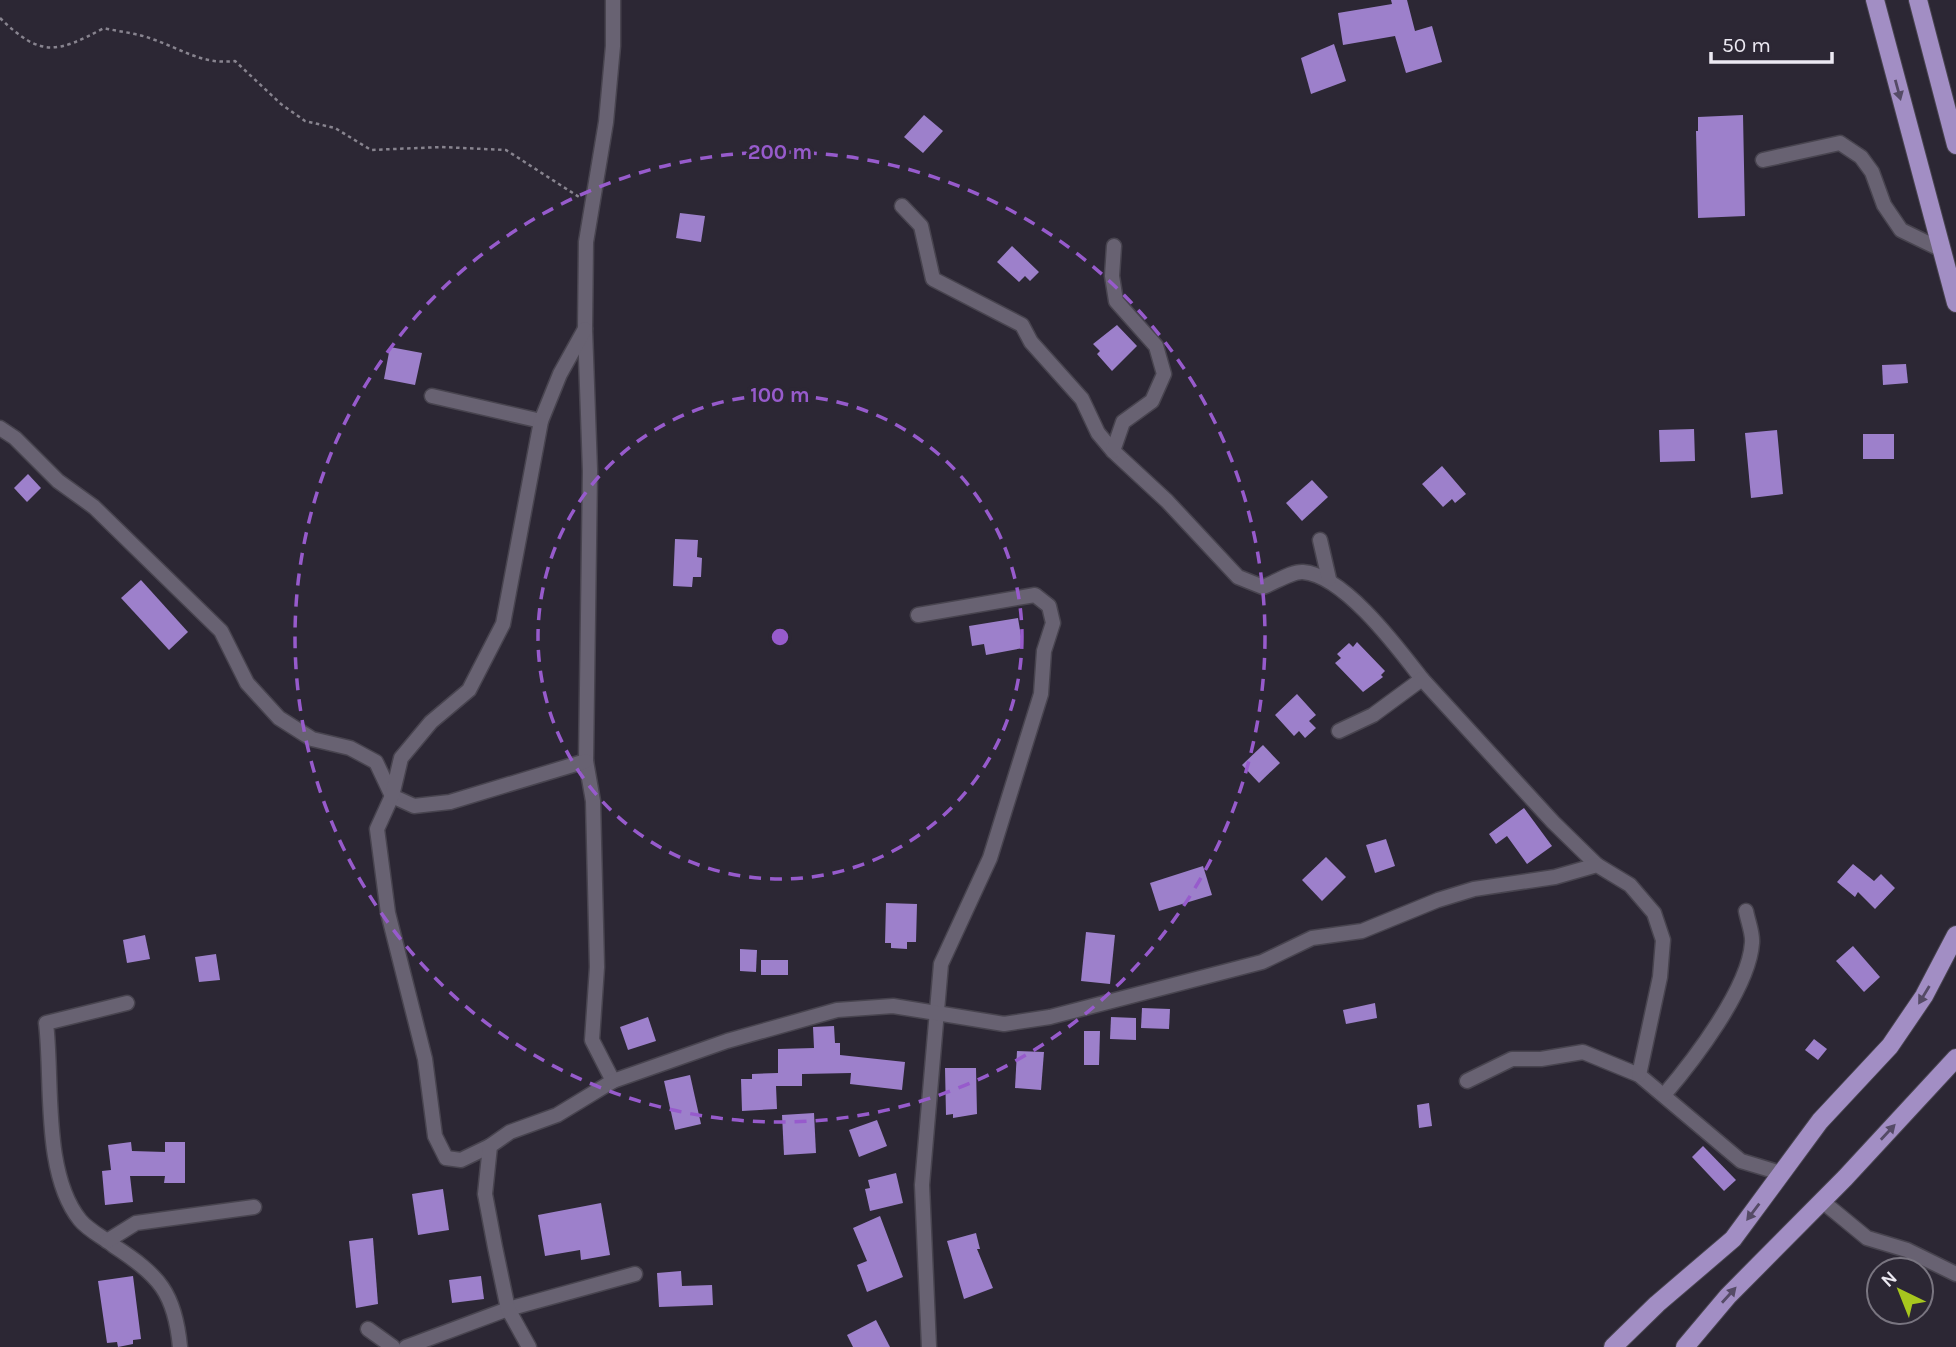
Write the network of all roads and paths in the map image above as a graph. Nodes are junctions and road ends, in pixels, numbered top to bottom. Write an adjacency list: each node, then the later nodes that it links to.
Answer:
1 (613, 0): 7 (street)
2 (1875, 0): 10 (main road, one-way to 10)
3 (1918, 0): 5 (main road)
4 (0, 19): 7 (path)
5 (1956, 145)
6 (1763, 160): 10 (street)
7 (594, 204): 12 (street)
8 (901, 206): 16 (street)
9 (1114, 246): 16 (street)
10 (1940, 248): 11 (main road)
11 (1956, 303)
12 (585, 329): 14 (street); 22 (street)
13 (432, 396): 14 (street)
14 (541, 421): 23 (street)
15 (0, 428): 23 (street)
16 (1113, 451): 18 (street)
17 (1320, 540): 18 (street)
18 (1328, 579): 20 (street)
19 (918, 615): 28 (street)
20 (1422, 679): 21 (street); 24 (street)
21 (1339, 731)
22 (586, 761): 23 (street); 31 (street)
23 (392, 796): 34 (street)
24 (1597, 865): 28 (street); 30 (street)
25 (1746, 911): 33 (street)
26 (1956, 935): 35 (main road, one-way to 35)
27 (127, 1003): 38 (street)
28 (937, 1016): 31 (street); 47 (street)
29 (1956, 1058): 36 (main road, one-way to 29)
30 (1639, 1074): 32 (street); 33 (street)
31 (613, 1081): 34 (street)
32 (1467, 1081)
33 (1664, 1095): 35 (street)
34 (490, 1146): 41 (street)
35 (1781, 1173): 48 (main road, one-way to 48)
36 (1822, 1201): 40 (street); 49 (main road, one-way to 36)
37 (254, 1207): 38 (street)
38 (107, 1241): 43 (street)
39 (635, 1274): 41 (street)
40 (1956, 1274)
41 (508, 1309): 45 (street); 46 (street)
42 (368, 1329): 44 (street)
43 (180, 1347)
44 (393, 1347)
45 (406, 1347)
46 (529, 1347)
47 (929, 1347)
48 (1613, 1347)
49 (1685, 1347)

